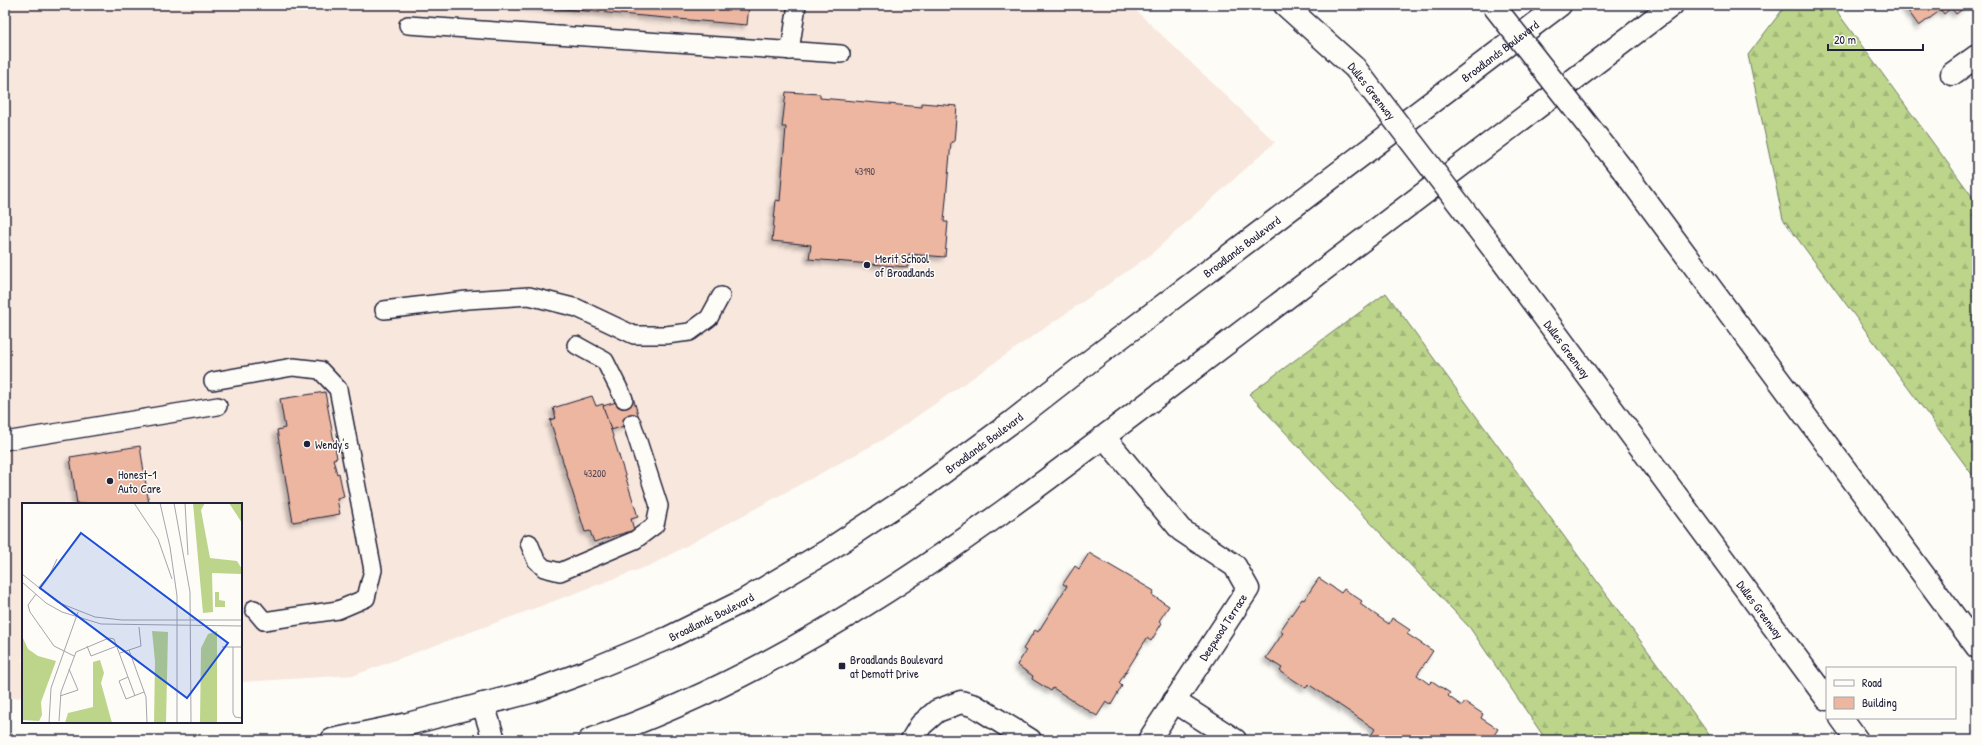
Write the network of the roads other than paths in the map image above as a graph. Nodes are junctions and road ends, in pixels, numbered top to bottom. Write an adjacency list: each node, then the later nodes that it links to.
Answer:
1 (797, 5): 8 (lane)
2 (1285, 5): 11 (main road)
3 (1301, 5): 11 (main road, Dulles Greenway)
4 (1493, 5): 24 (main road, bridge)
5 (1560, 5): 27 (main road, Broadlands Boulevard)
6 (1672, 5): 20 (main road)
7 (408, 25): 8 (lane)
8 (790, 51): 9 (lane)
9 (841, 54)
10 (1977, 56): 12 (main road)
11 (1355, 68): 25 (main road, Dulles Greenway, bridge)
12 (1952, 74)
13 (721, 296): 14 (lane)
14 (384, 310)
15 (576, 345): 17 (lane)
16 (213, 381): 23 (lane)
17 (624, 399)
18 (218, 406): 21 (lane)
19 (632, 423): 22 (lane)
20 (1104, 438): 26 (main road, Deepwood Terrace); 31 (main road)
21 (5, 441)
22 (529, 543)
23 (254, 609)
24 (1977, 647)
25 (1826, 698)
26 (1174, 701): 34 (main road); 35 (main road)
27 (483, 704): 29 (main road, Broadlands Boulevard); 30 (main road)
28 (1842, 719): 36 (main road)
29 (332, 740)
30 (494, 740)
31 (590, 740)
32 (912, 740): 33 (main road)
33 (1030, 740)
34 (1149, 740)
35 (1235, 740)
36 (1857, 740)

